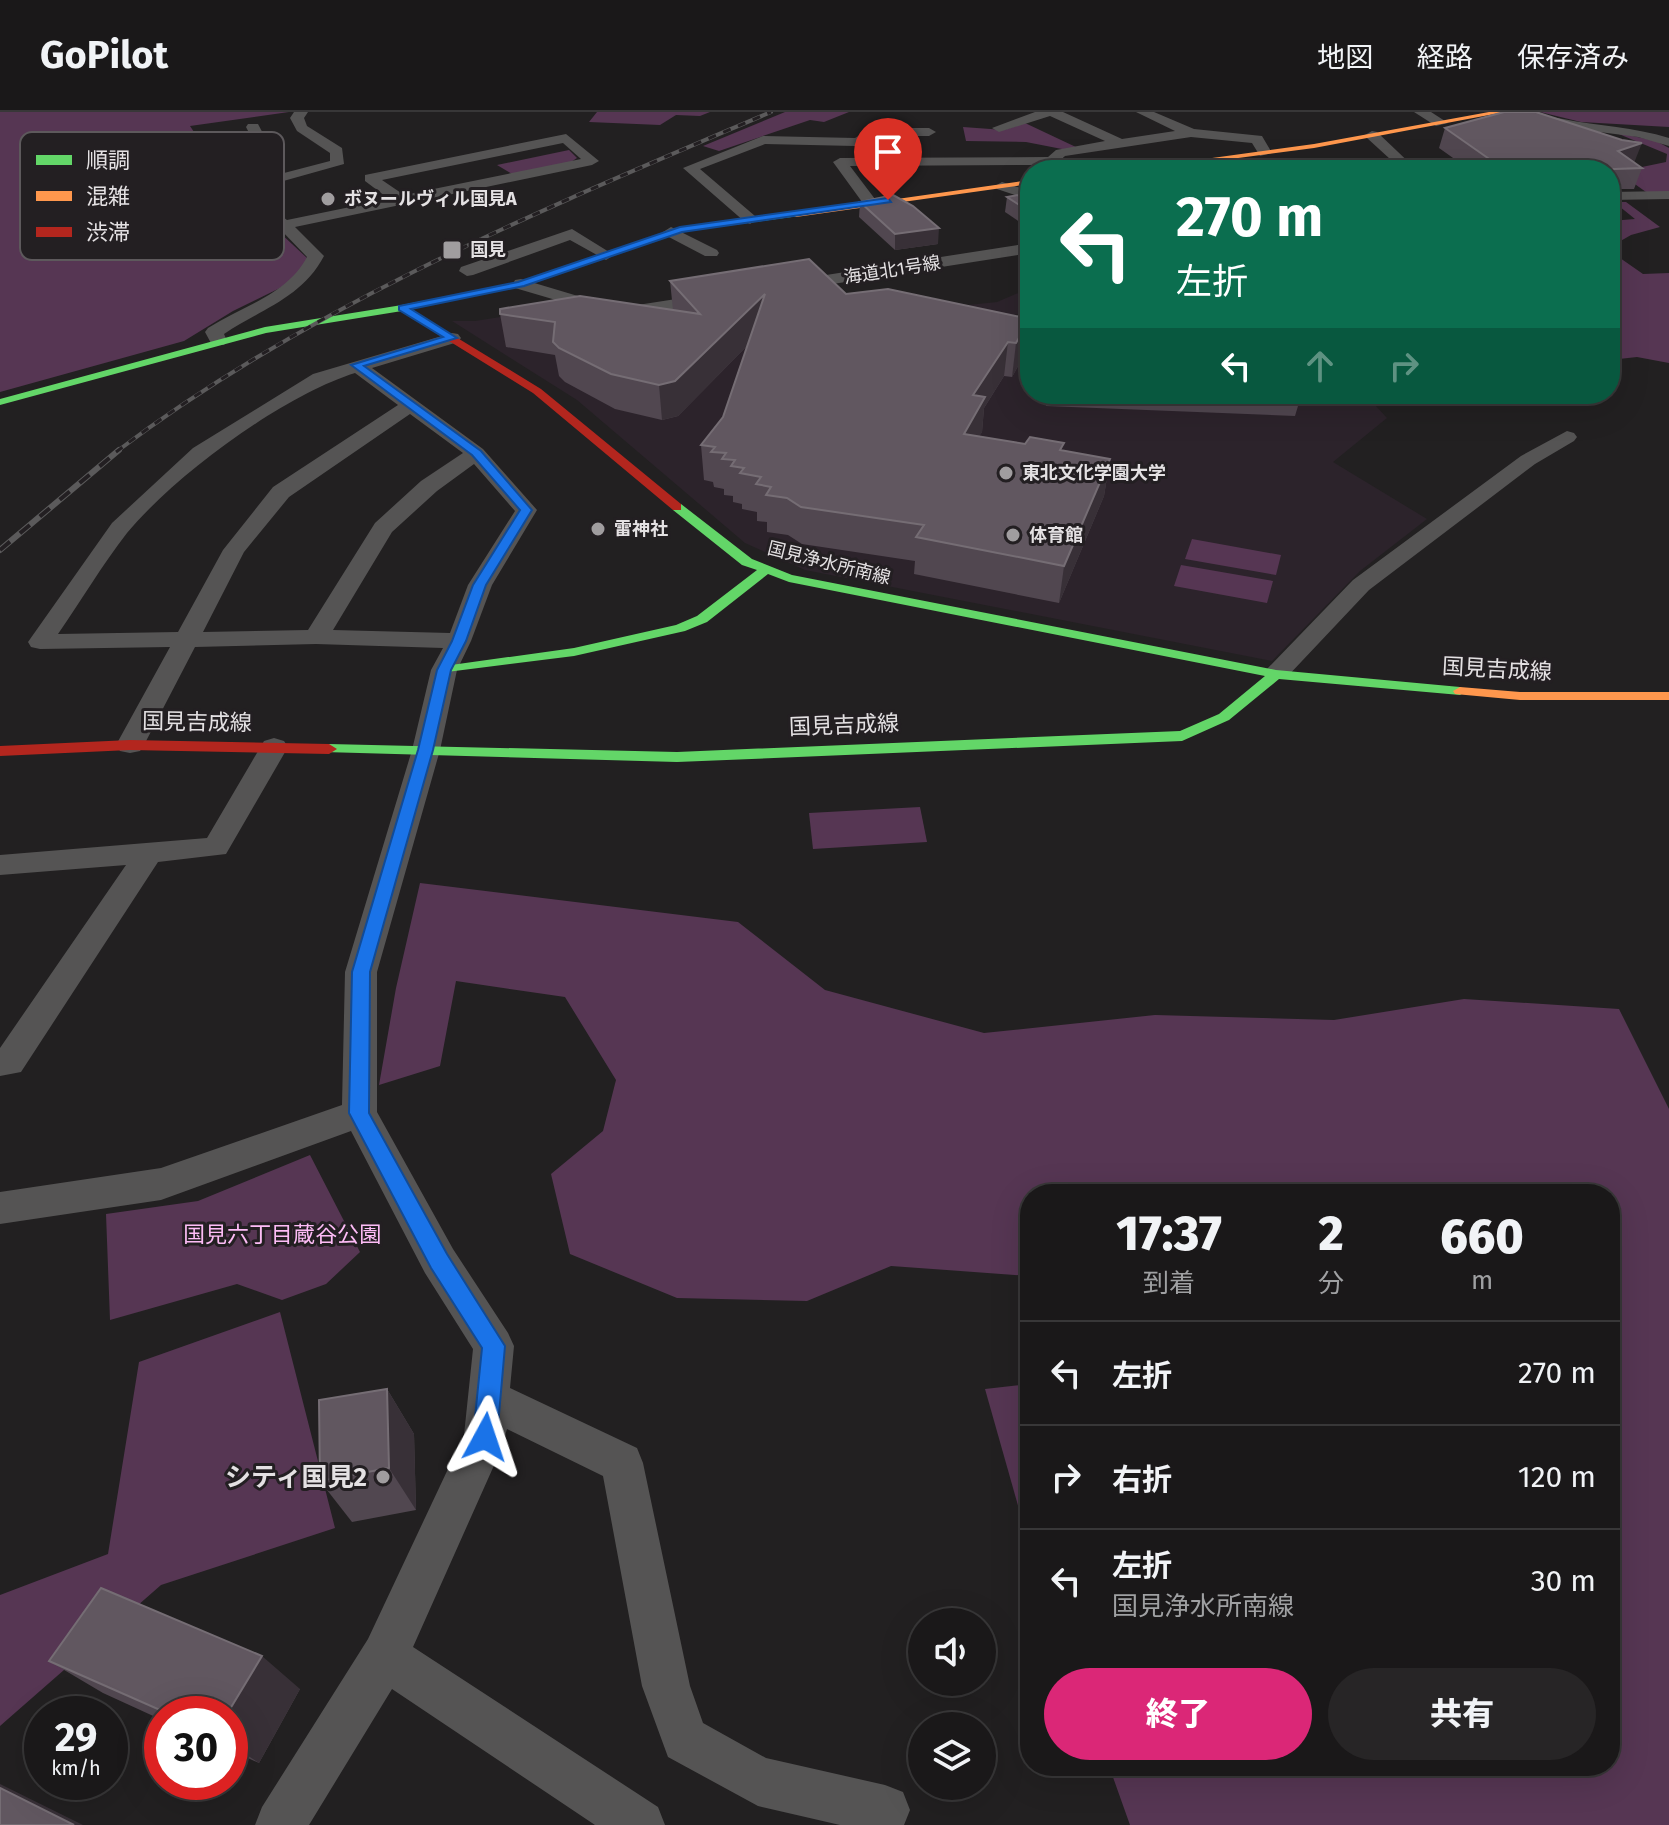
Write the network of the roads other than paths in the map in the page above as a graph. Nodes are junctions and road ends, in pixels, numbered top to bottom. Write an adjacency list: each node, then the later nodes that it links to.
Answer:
1 (301, 112): 24 (street)
2 (1050, 112): 9 (street); 15 (street)
3 (1143, 112): 12 (street)
4 (1421, 112): 7 (street)
5 (1519, 112): 14 (street)
6 (1497, 113): 7 (street); 16 (street)
7 (1441, 123): 13 (street)
8 (253, 127): 10 (street)
9 (999, 128)
10 (256, 132)
11 (929, 132): 30 (street)
12 (1191, 133): 15 (street); 18 (street)
13 (1372, 135): 18 (street); 21 (street)
14 (1669, 142)
15 (1120, 143): 19 (street)
16 (1593, 143)
17 (985, 145): 22 (street)
18 (1265, 153): 20 (street)
19 (1054, 160)
20 (1209, 160)
21 (1399, 160)
22 (994, 161): 23 (street); 29 (street)
23 (1020, 173)
24 (284, 177)
25 (1020, 182): 29 (street)
26 (1669, 195): 27 (street)
27 (1620, 196)
28 (401, 200): 28 (street); 31 (street)
29 (870, 203): 30 (street)
30 (750, 219): 32 (street)
31 (284, 225): 45 (street)
32 (671, 232): 35 (street); 36 (street)
33 (941, 240): 37 (street)
34 (1020, 250): 37 (street, 海道北1号線)
35 (711, 253)
36 (606, 255): 38 (street); 40 (street)
37 (955, 261): 39 (street); 41 (street, 海道北1号線)
38 (467, 271)
39 (967, 278)
40 (521, 284): 42 (street); 43 (street)
41 (770, 289)
42 (739, 294)
43 (402, 308): 44 (street, 国見浄水所南線); 45 (street)
44 (452, 338): 46 (street); 51 (street, 国見浄水所南線)
45 (218, 341): 47 (street)
46 (356, 365): 48 (street); 53 (street)
47 (0, 402)
48 (409, 406): 50 (street); 53 (street)
49 (1567, 437): 55 (street)
50 (476, 453): 52 (street); 54 (street)
51 (765, 570): 54 (street); 55 (street, 国見浄水所南線)
52 (316, 637): 53 (street); 54 (street)
53 (185, 640): 57 (street)
54 (452, 656): 59 (street)
55 (1276, 674): 56 (street, 国見吉成線); 59 (street, 国見吉成線)
56 (1669, 696)
57 (130, 745): 58 (street, 国見吉成線); 60 (street, 国見吉成線)
58 (274, 747): 59 (street, 国見吉成線); 61 (street)
59 (426, 750): 64 (street)
60 (0, 751)
61 (149, 853): 62 (street); 63 (street)
62 (0, 865)
63 (0, 1063)
64 (359, 1113): 65 (street); 66 (street)
65 (0, 1208)
66 (488, 1399): 67 (street); 68 (street)
67 (385, 1656): 69 (street); 70 (street)
68 (885, 1810)
69 (618, 1819)
70 (280, 1825)

